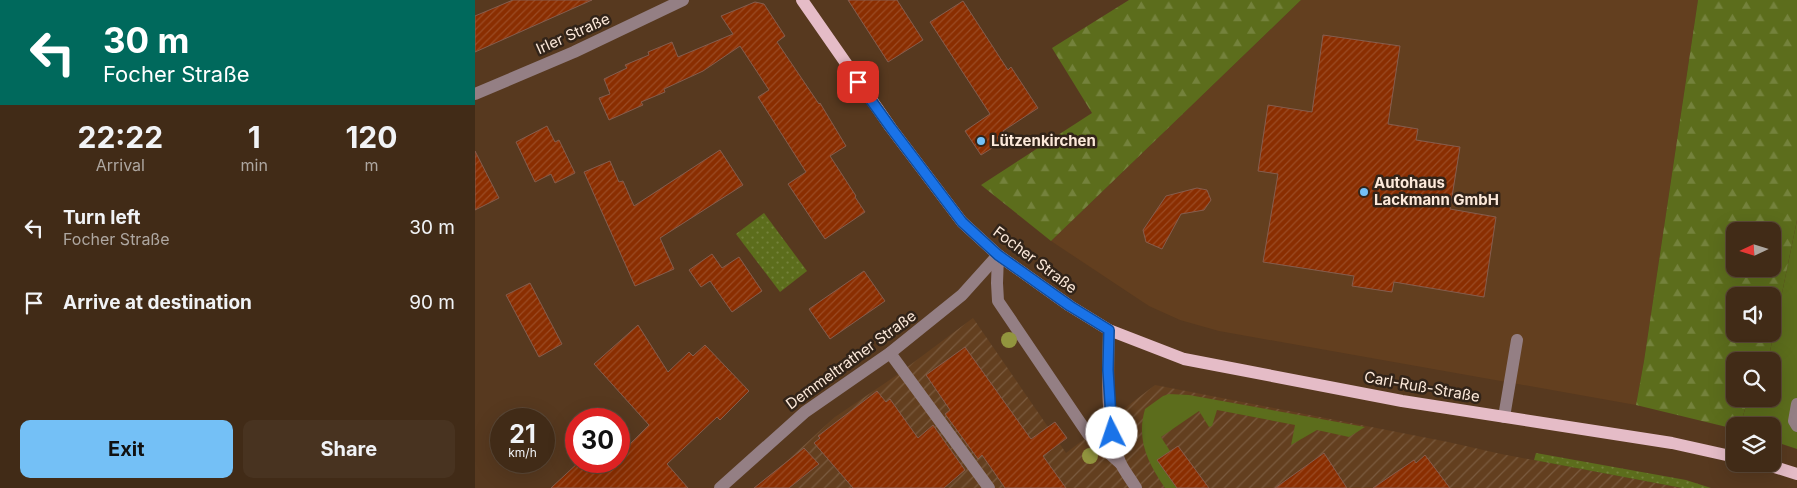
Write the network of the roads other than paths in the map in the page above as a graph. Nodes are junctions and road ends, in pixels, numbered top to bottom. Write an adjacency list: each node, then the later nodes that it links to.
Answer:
1 (683, 0): 3 (street, Irler Straße)
2 (802, 0): 4 (main road, Focher Straße)
3 (475, 94)
4 (998, 255): 5 (main road, Focher Straße); 7 (street, Demmeltrather Straße); 12 (street)
5 (1109, 330): 9 (main road, Carl-Ruß-Straße); 12 (street)
6 (1517, 340): 9 (street)
7 (890, 354): 15 (street, Demmeltrather Straße); 16 (street)
8 (1797, 404): 10 (street)
9 (1504, 417): 11 (main road, Carl-Ruß-Straße)
10 (1797, 426)
11 (1726, 455)
12 (1120, 463): 17 (street)
13 (1781, 469): 14 (main road)
14 (1797, 474)
15 (720, 488)
16 (989, 488)
17 (1136, 488)

